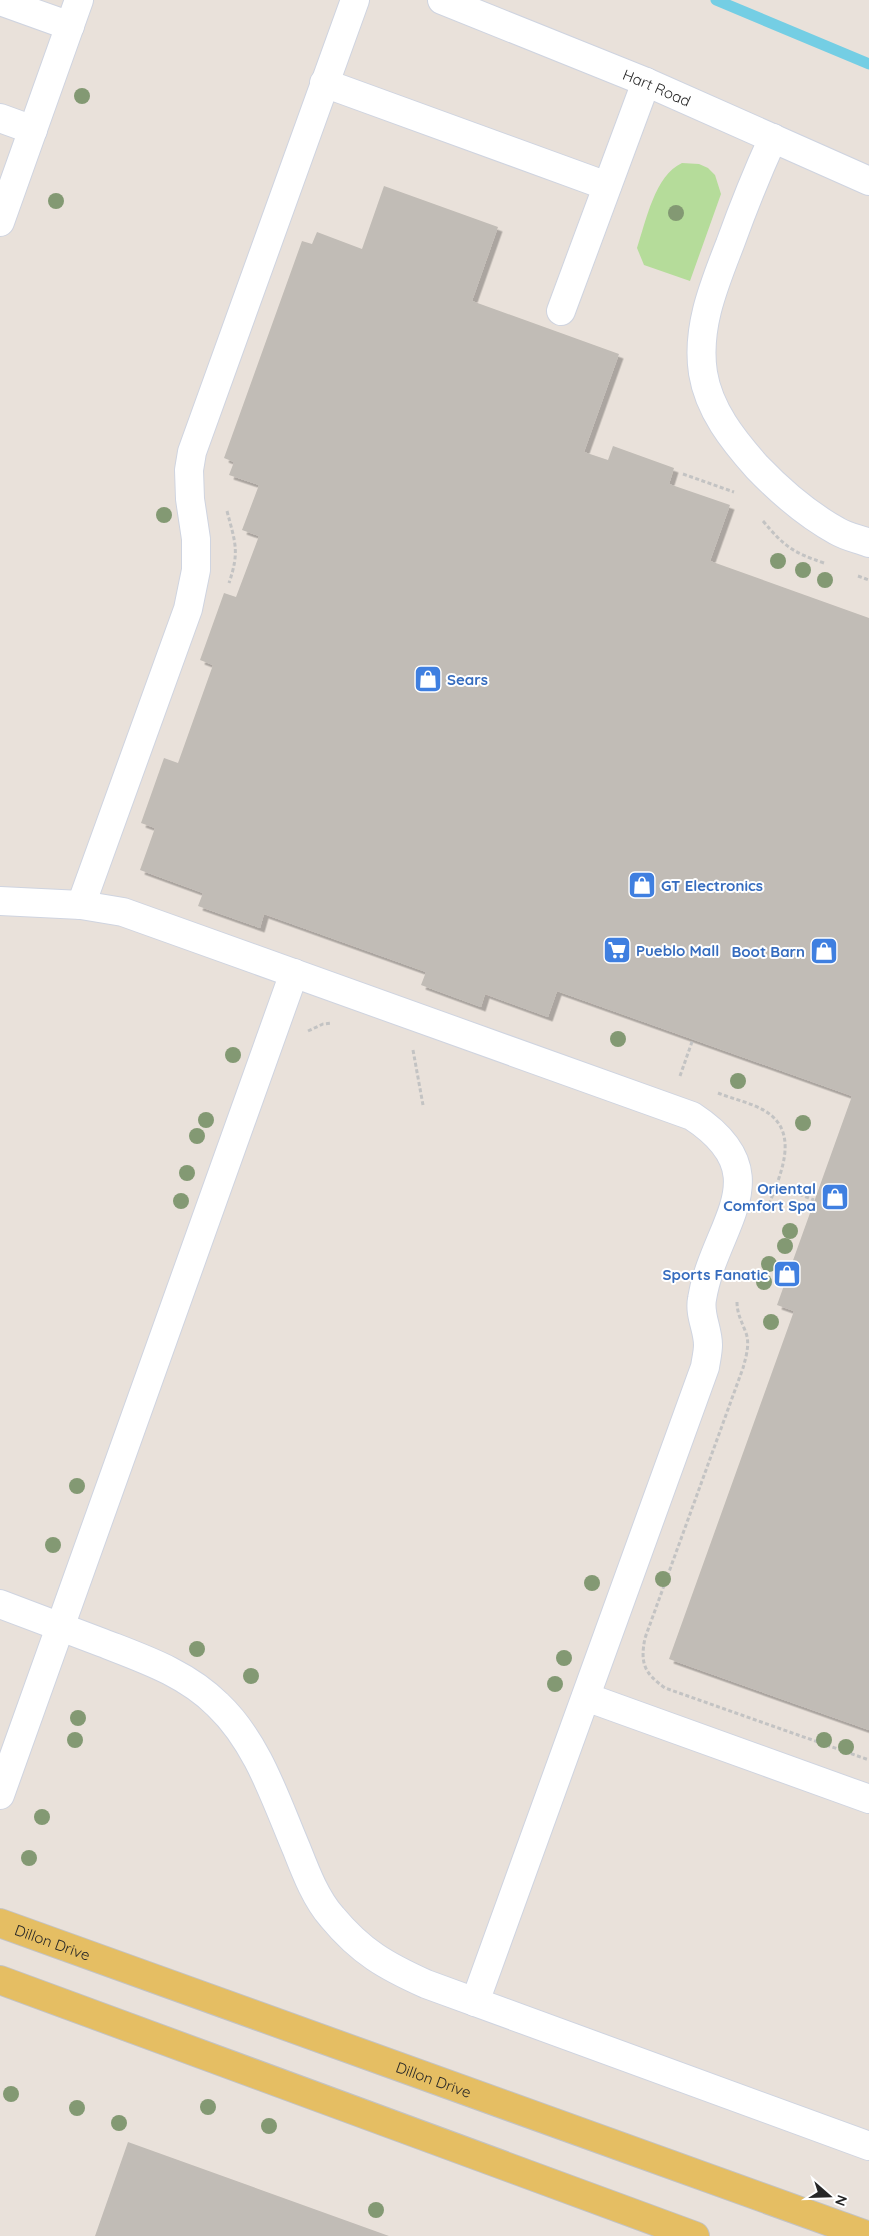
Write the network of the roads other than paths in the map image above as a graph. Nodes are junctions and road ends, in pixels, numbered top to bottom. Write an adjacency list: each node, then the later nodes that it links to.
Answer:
1 (0, 0): 5 (street)
2 (79, 0): 5 (street)
3 (355, 0): 7 (street)
4 (442, 0): 6 (street, Hart Road)
5 (70, 26): 9 (street)
6 (646, 82): 10 (street, Hart Road); 12 (street)
7 (324, 83): 12 (street); 17 (street)
8 (0, 118): 9 (street)
9 (33, 130): 13 (street)
10 (773, 138): 11 (street, Hart Road); 15 (street)
11 (869, 181)
12 (608, 186): 14 (street)
13 (0, 222)
14 (561, 311)
15 (869, 543)
16 (0, 901): 17 (street)
17 (81, 905): 18 (street)
18 (294, 973): 20 (street); 21 (street)
19 (0, 1604): 20 (street)
20 (60, 1626): 22 (street); 26 (street)
21 (586, 1697): 23 (street); 26 (street)
22 (0, 1795)
23 (869, 1799)
24 (0, 1923): 28 (main road, Dillon Drive)
25 (0, 1980): 29 (main road)
26 (475, 2002): 27 (street)
27 (869, 2146)
28 (853, 2233)
29 (695, 2236)

